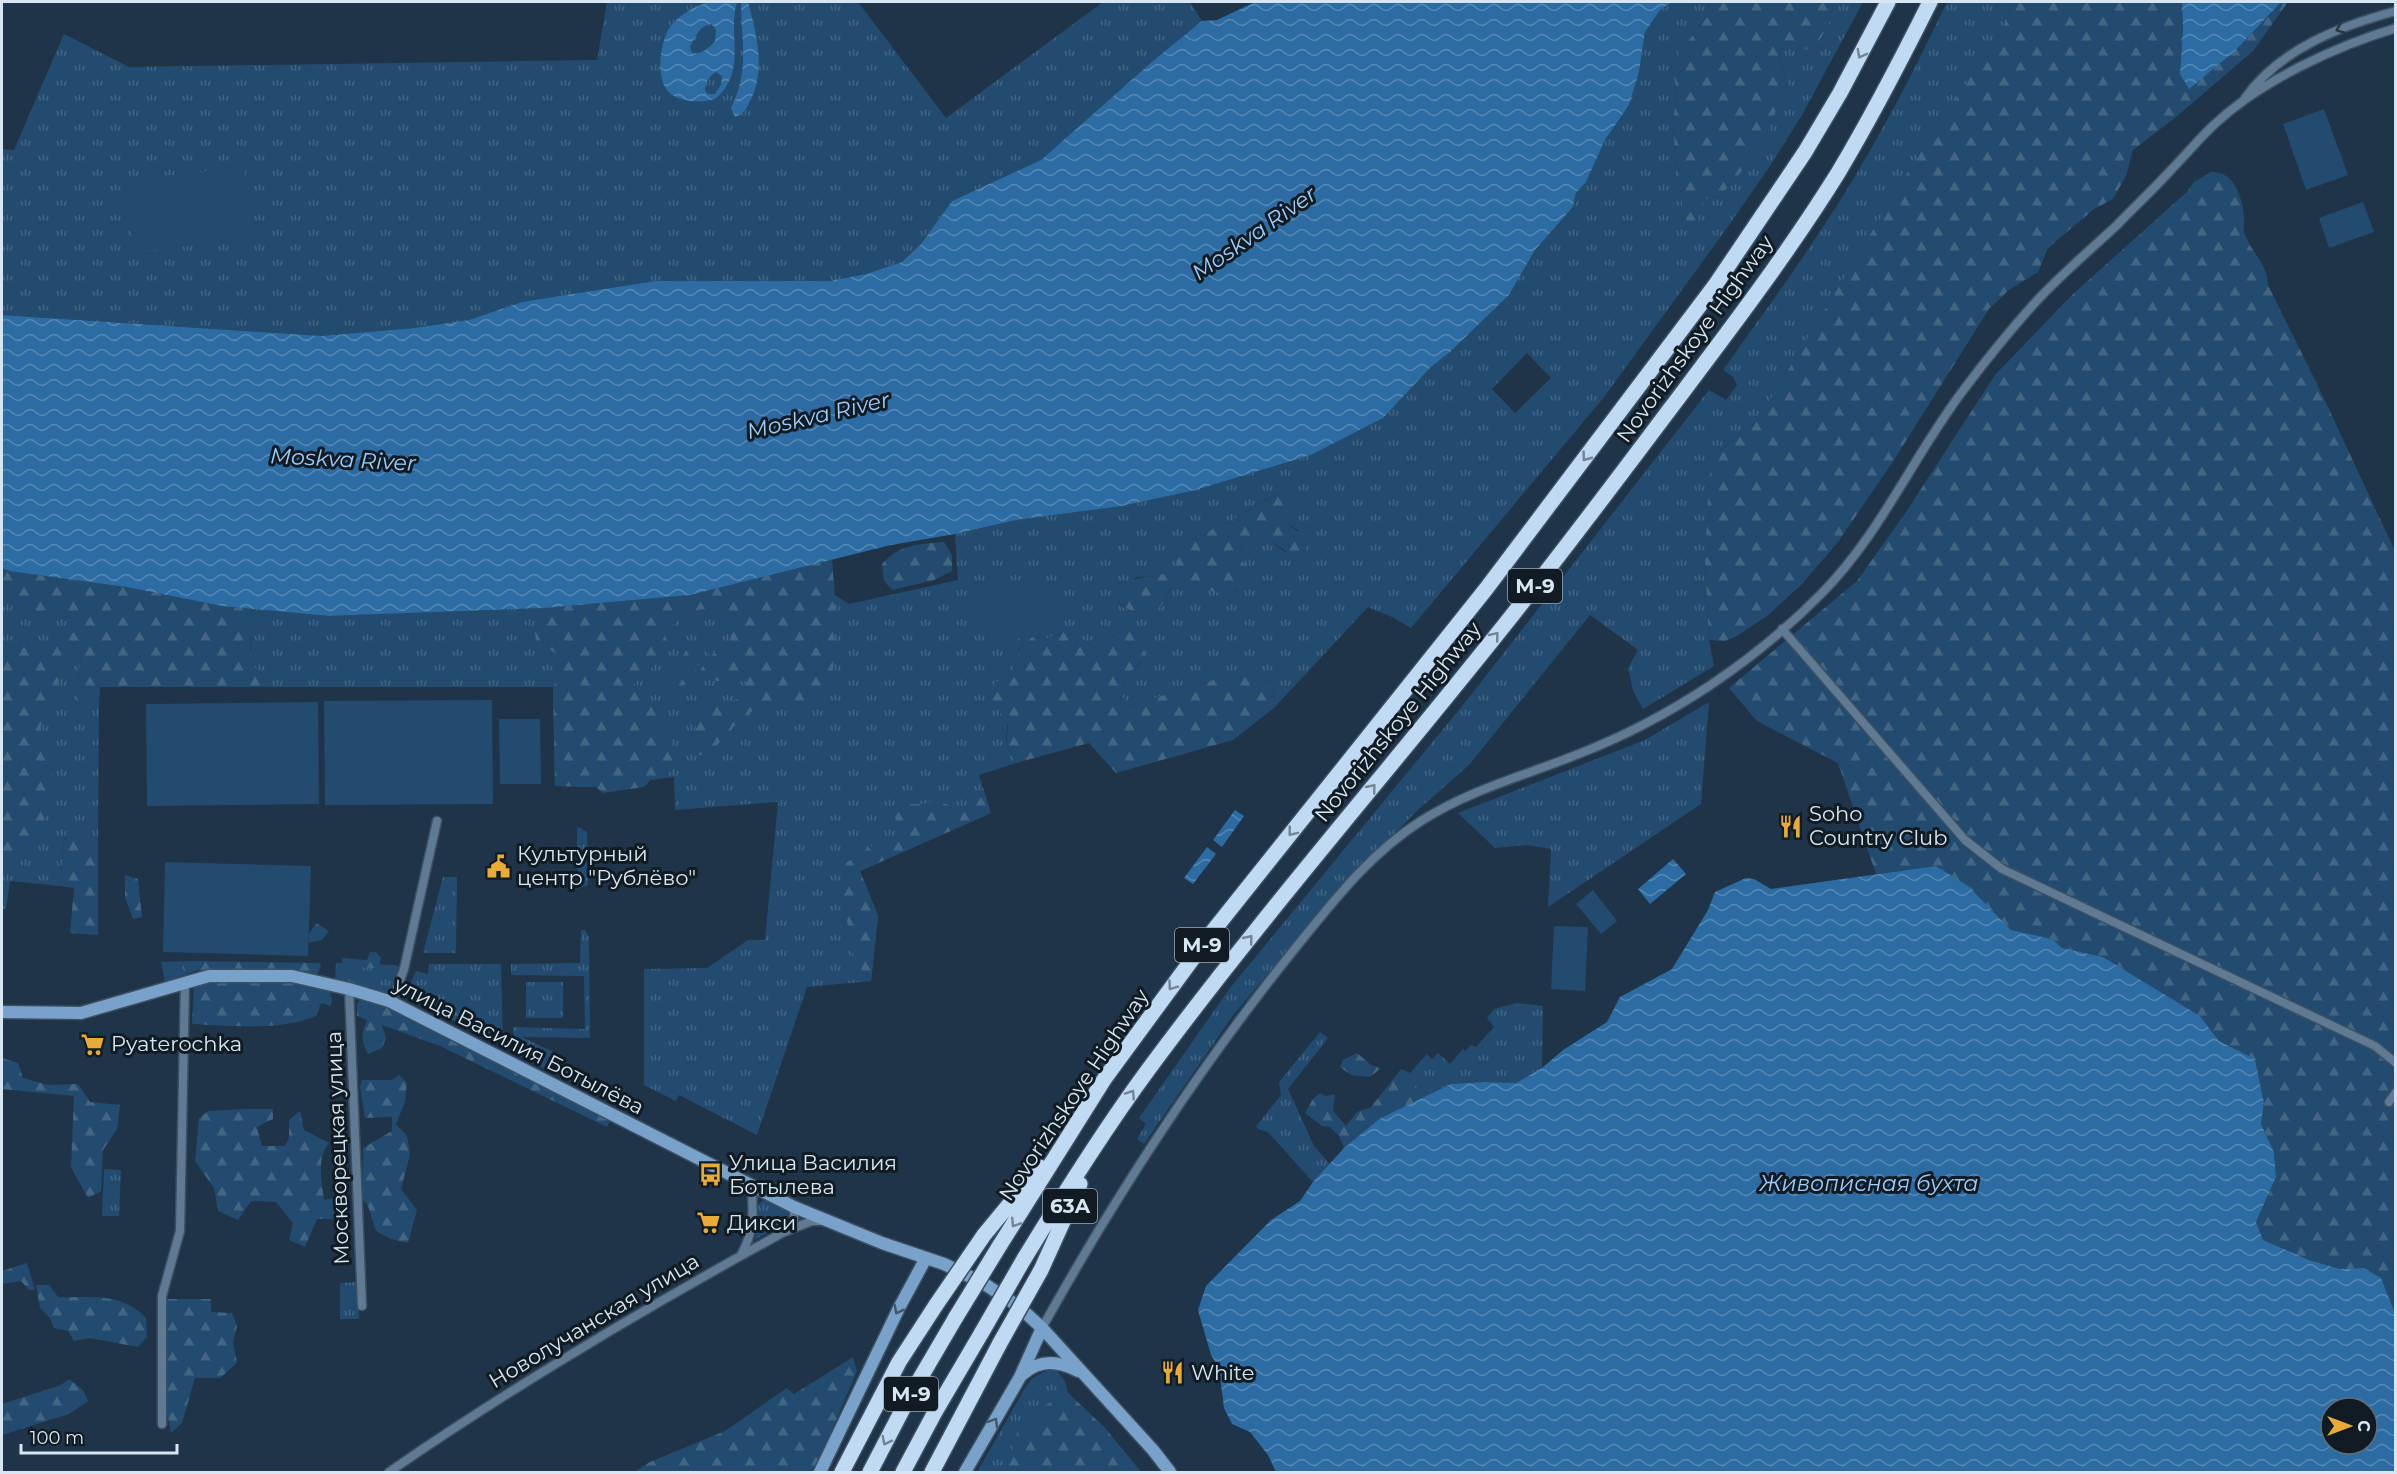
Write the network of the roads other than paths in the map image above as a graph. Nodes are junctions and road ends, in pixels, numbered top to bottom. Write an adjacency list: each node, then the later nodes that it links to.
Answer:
1 (1888, 2): 15 (highway, Novorizhskoye Highway / М-9, one-way to 15)
2 (1930, 2): 16 (highway, Novorizhskoye Highway / М-9, one-way to 2)
3 (2396, 11): 5 (street, one-way to 5)
4 (2396, 28): 5 (street)
5 (2243, 100): 6 (street)
6 (1782, 629): 12 (street); 24 (street)
7 (437, 821): 10 (street)
8 (185, 982): 9 (street, улица Василия Ботылёва); 11 (street, улица Василия Ботылёва); 27 (street)
9 (349, 989): 10 (street, улица Василия Ботылёва); 23 (street, Москворецкая улица)
10 (389, 1001): 17 (street, улица Василия Ботылёва)
11 (2, 1012)
12 (2396, 1063)
13 (2396, 1092): 14 (street)
14 (2390, 1102)
15 (1073, 1128): 30 (highway, bridge); 31 (highway, Novorizhskoye Highway / М-9, one-way to 31, bridge)
16 (1098, 1143): 32 (highway, Novorizhskoye Highway / М-9, bridge); 33 (highway, 63A, bridge)
17 (751, 1185): 18 (street, улица Василия Ботылёва); 21 (street)
18 (794, 1207): 19 (street, улица Василия Ботылёва); 20 (street)
19 (827, 1222): 20 (street, Новолучанская улица); 22 (street, улица Василия Ботылёва)
20 (786, 1231): 21 (street, Новолучанская улица)
21 (741, 1256): 28 (street, Новолучанская улица)
22 (926, 1258): 24 (street, улица Василия Ботылёва); 29 (street, one-way to 29)
23 (362, 1306)
24 (1042, 1328): 25 (street, улица Василия Ботылёва); 26 (street)
25 (1087, 1376): 26 (street); 35 (street, улица Василия Ботылёва)
26 (1020, 1377): 34 (street, one-way to 26)
27 (162, 1424)
28 (389, 1473)
29 (820, 1473)
30 (842, 1473)
31 (870, 1473)
32 (903, 1473)
33 (932, 1473)
34 (965, 1473)
35 (1170, 1473)

